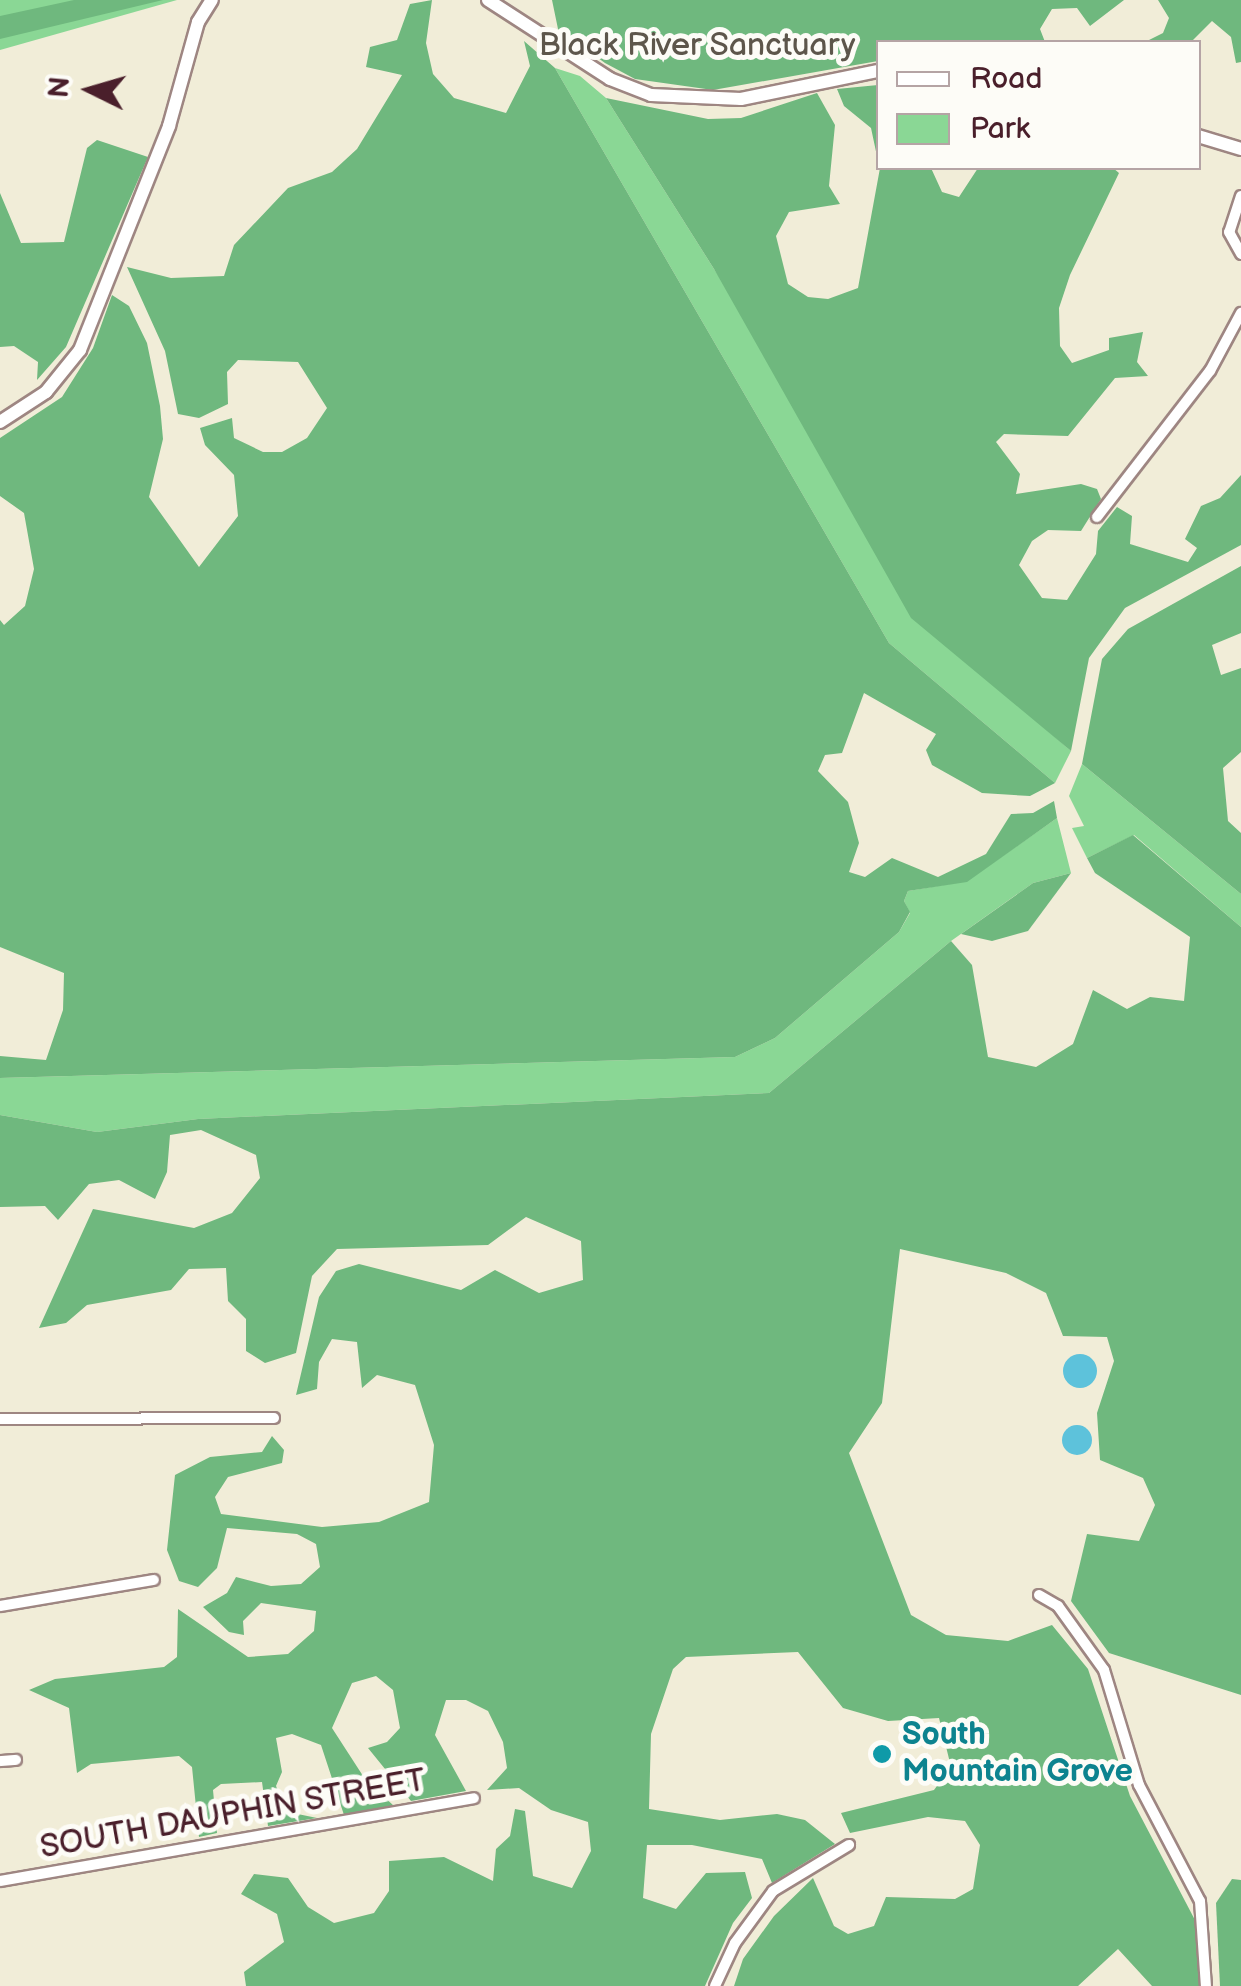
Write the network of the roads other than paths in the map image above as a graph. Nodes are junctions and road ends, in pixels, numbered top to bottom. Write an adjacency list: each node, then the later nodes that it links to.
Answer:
1 (212, 0): 9 (street)
2 (488, 0): 3 (street)
3 (876, 70)
4 (1201, 137): 5 (street)
5 (1241, 148)
6 (1241, 196): 7 (street)
7 (1241, 254)
8 (1241, 313): 10 (street)
9 (0, 422)
10 (1097, 517)
11 (274, 1418): 12 (street)
12 (0, 1420)
13 (154, 1580): 15 (street)
14 (1040, 1595): 22 (street)
15 (0, 1606)
16 (16, 1760): 17 (street)
17 (0, 1761)
18 (474, 1798): 20 (street, SOUTH DAUPHIN STREET)
19 (849, 1845): 21 (street)
20 (0, 1881)
21 (715, 1986)
22 (1206, 1986)

